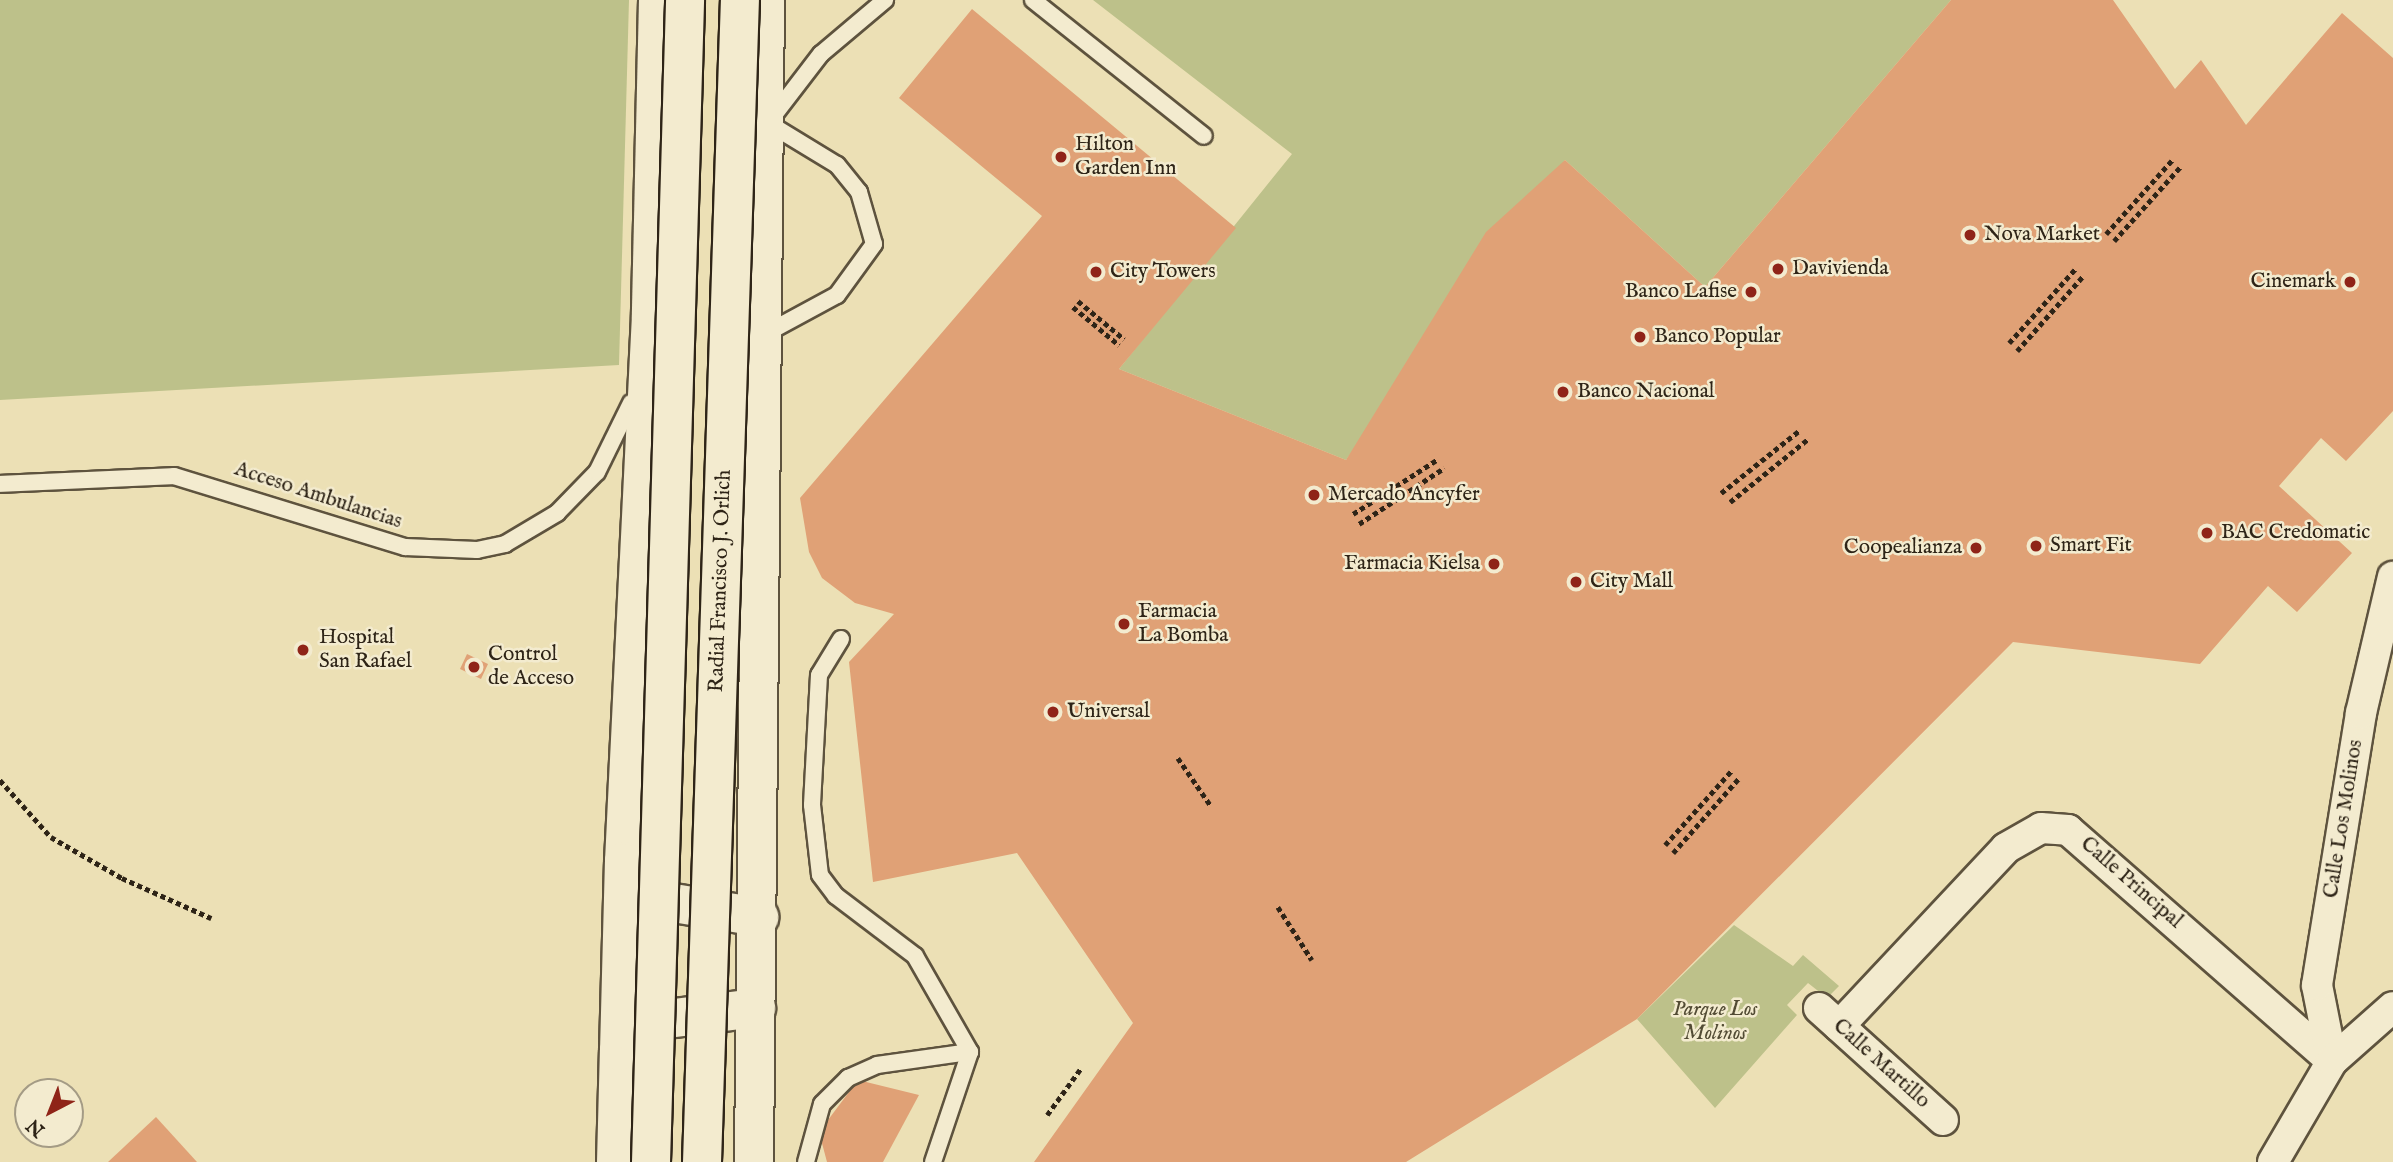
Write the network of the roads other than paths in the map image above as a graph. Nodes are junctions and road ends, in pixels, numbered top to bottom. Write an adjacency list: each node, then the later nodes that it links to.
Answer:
1 (658, 0): 9 (main road)
2 (685, 0): 24 (main road, bridge)
3 (740, 0): 25 (main road, Radial Francisco J. Orlich, bridge)
4 (765, 0): 7 (main road)
5 (885, 0): 7 (lane)
6 (1033, 0): 8 (lane)
7 (768, 123): 10 (main road); 10 (lane)
8 (1204, 136)
9 (651, 315): 11 (lane, Acceso Ambulancias); 14 (main road)
10 (763, 335): 15 (main road)
11 (0, 484)
12 (2393, 577): 21 (street, Calle Los Molinos)
13 (841, 639): 20 (lane)
14 (624, 861): 15 (main road); 19 (main road)
15 (759, 917): 17 (main road)
16 (2393, 1007): 21 (street)
17 (756, 1008): 19 (main road); 26 (main road)
18 (1829, 1017): 21 (street, Calle Principal); 22 (street, Calle Martillo)
19 (619, 1051): 23 (main road)
20 (970, 1052): 27 (lane); 28 (lane)
21 (2332, 1061): 29 (street)
22 (1943, 1119)
23 (616, 1162)
24 (651, 1162)
25 (702, 1162)
26 (754, 1162)
27 (806, 1162)
28 (933, 1162)
29 (2273, 1162)

